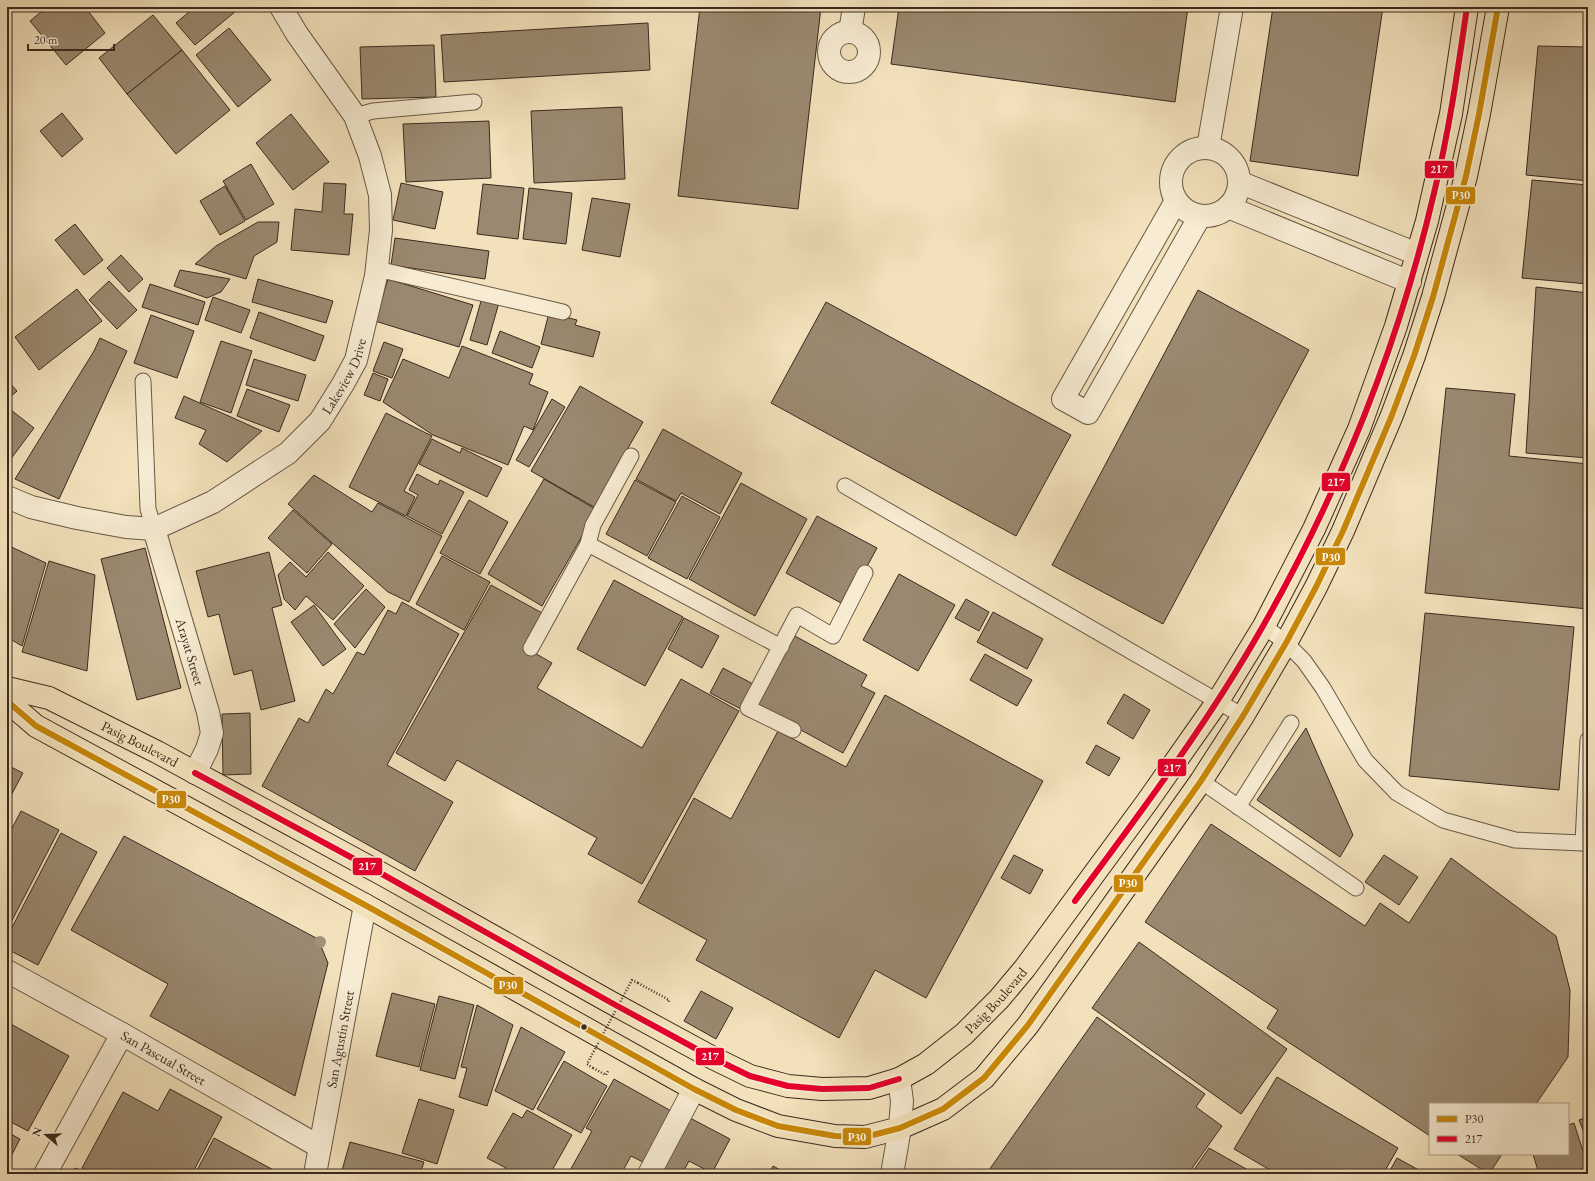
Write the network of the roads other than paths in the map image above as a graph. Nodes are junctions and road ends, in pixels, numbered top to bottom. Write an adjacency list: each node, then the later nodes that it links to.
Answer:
1 (281, 7): 8 (street, Lakeview Drive)
2 (854, 7): 6 (street)
3 (1232, 7): 9 (street)
4 (1467, 7): 14 (main road, Pasig Boulevard)
5 (1498, 7): 26 (main road)
6 (850, 32)
7 (474, 102): 8 (lane)
8 (355, 116): 15 (street, Lakeview Drive)
9 (1208, 148): 10 (street); 11 (street)
10 (1239, 182): 12 (street); 14 (street)
11 (1176, 201): 13 (street); 13 (street)
12 (1228, 207): 13 (street); 16 (street)
13 (1200, 216)
14 (1417, 254): 16 (main road, Pasig Boulevard)
15 (377, 269): 17 (lane); 22 (street, Lakeview Drive)
16 (1410, 282): 25 (main road, Pasig Boulevard)
17 (563, 312)
18 (143, 381): 22 (lane)
19 (631, 456): 23 (lane)
20 (844, 486): 31 (lane)
21 (7, 497): 22 (street, Lakeview Drive)
22 (154, 529): 36 (street, Arayat Street)
23 (588, 544): 27 (lane); 28 (lane)
24 (865, 573): 27 (lane)
25 (1264, 626): 26 (lane); 31 (main road, Pasig Boulevard)
26 (1286, 643): 32 (main road); 39 (lane)
27 (781, 647): 34 (lane)
28 (531, 648)
29 (7, 688): 36 (main road, Pasig Boulevard)
30 (7, 701): 41 (main road)
31 (1218, 701): 32 (lane); 44 (main road, Pasig Boulevard)
32 (1243, 716): 37 (main road)
33 (1292, 723): 38 (lane)
34 (793, 730)
35 (1588, 740): 39 (lane)
36 (195, 773): 44 (main road, Pasig Boulevard)
37 (1201, 781): 38 (lane); 46 (main road)
38 (1238, 807): 40 (lane)
39 (1585, 843)
40 (1356, 888)
41 (365, 905): 45 (main road); 47 (street, San Agustin Street)
42 (7, 971): 43 (street, San Pascual Street)
43 (122, 1034): 47 (street, San Pascual Street); 48 (street)
44 (899, 1079): 46 (street)
45 (694, 1089): 46 (main road); 50 (street)
46 (900, 1128): 51 (street)
47 (320, 1147): 49 (street, San Agustin Street)
48 (45, 1174)
49 (315, 1174)
50 (649, 1174)
51 (892, 1174)

